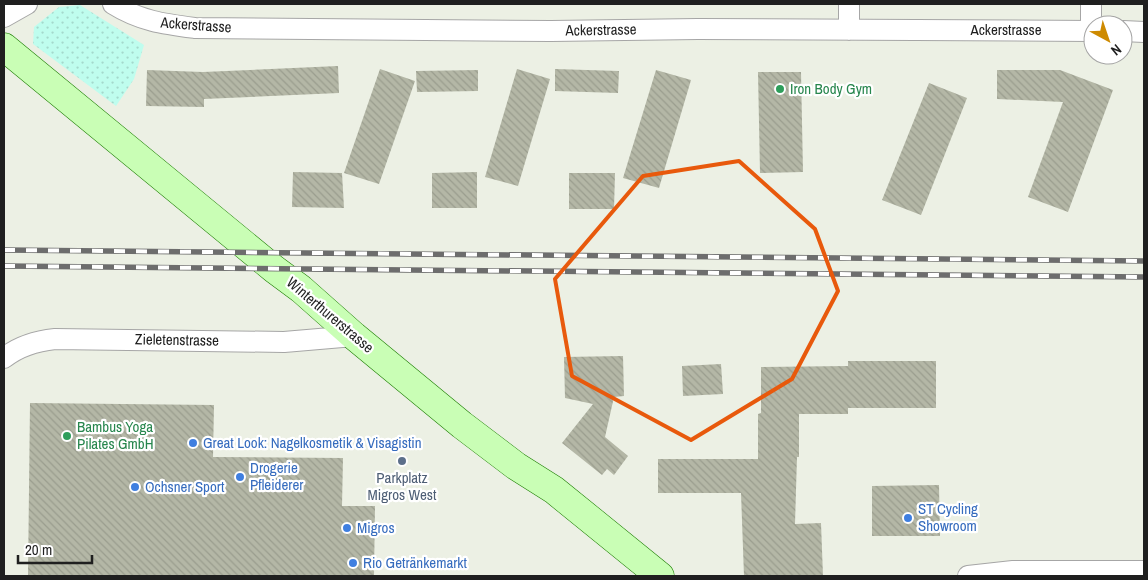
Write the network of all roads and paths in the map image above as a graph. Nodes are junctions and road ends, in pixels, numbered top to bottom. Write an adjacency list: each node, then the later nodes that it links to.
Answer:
1 (27, 4): 4 (street)
2 (113, 4): 5 (street, Ackerstrasse)
3 (849, 4): 5 (street)
4 (4, 17)
5 (849, 30): 6 (street, Ackerstrasse)
6 (1083, 31)
7 (4, 47): 8 (main road, Winterthurerstrasse)
8 (354, 336): 9 (street, Zieletenstrasse); 11 (main road, Winterthurerstrasse)
9 (4, 358)
10 (1144, 571): 12 (street)
11 (660, 576)
12 (968, 576)

